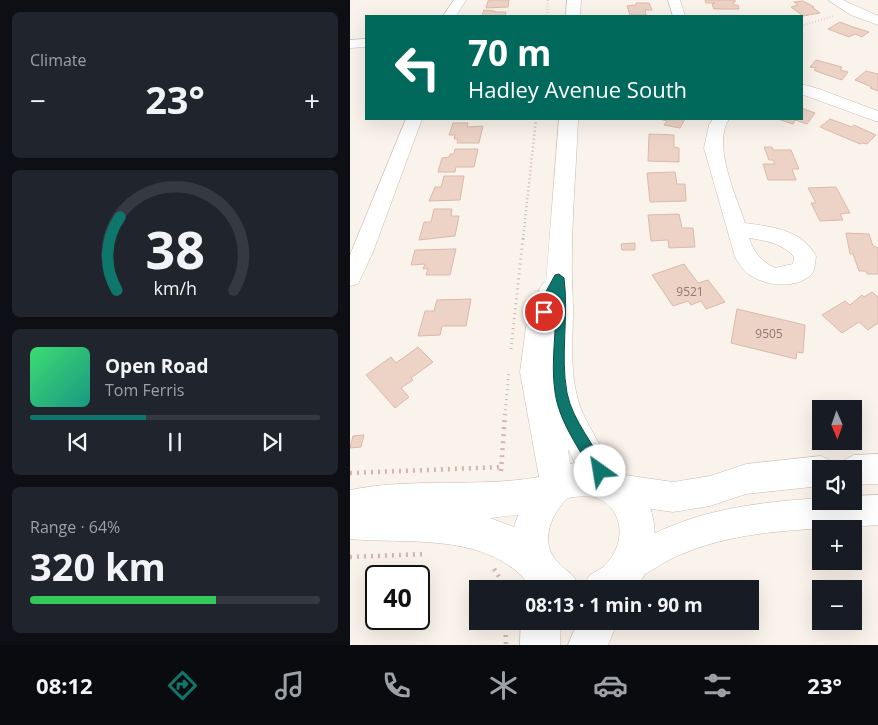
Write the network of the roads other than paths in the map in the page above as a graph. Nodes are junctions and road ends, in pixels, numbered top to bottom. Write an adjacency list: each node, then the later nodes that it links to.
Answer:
1 (460, 0): 5 (street)
2 (574, 0): 6 (street)
3 (674, 0): 7 (street)
4 (834, 0): 8 (street)
5 (450, 15)
6 (573, 15)
7 (680, 15)
8 (878, 21)
9 (365, 43): 10 (street)
10 (350, 44)
11 (803, 89): 12 (street)
12 (878, 116)
13 (414, 120): 17 (street)
14 (568, 120): 18 (street)
15 (720, 120): 16 (street)
16 (738, 229)
17 (350, 278)
18 (559, 278): 22 (street); 23 (street)
19 (878, 469): 20 (street)
20 (862, 470)
21 (812, 471): 22 (street)
22 (612, 486): 23 (street); 28 (street)
23 (553, 488): 24 (street); 27 (street)
24 (350, 508)
25 (878, 510): 29 (street)
26 (350, 521): 27 (street)
27 (545, 578)
28 (617, 580)
29 (617, 580)
30 (541, 630): 32 (street)
31 (594, 630): 33 (street)
32 (540, 645)
33 (588, 645)

